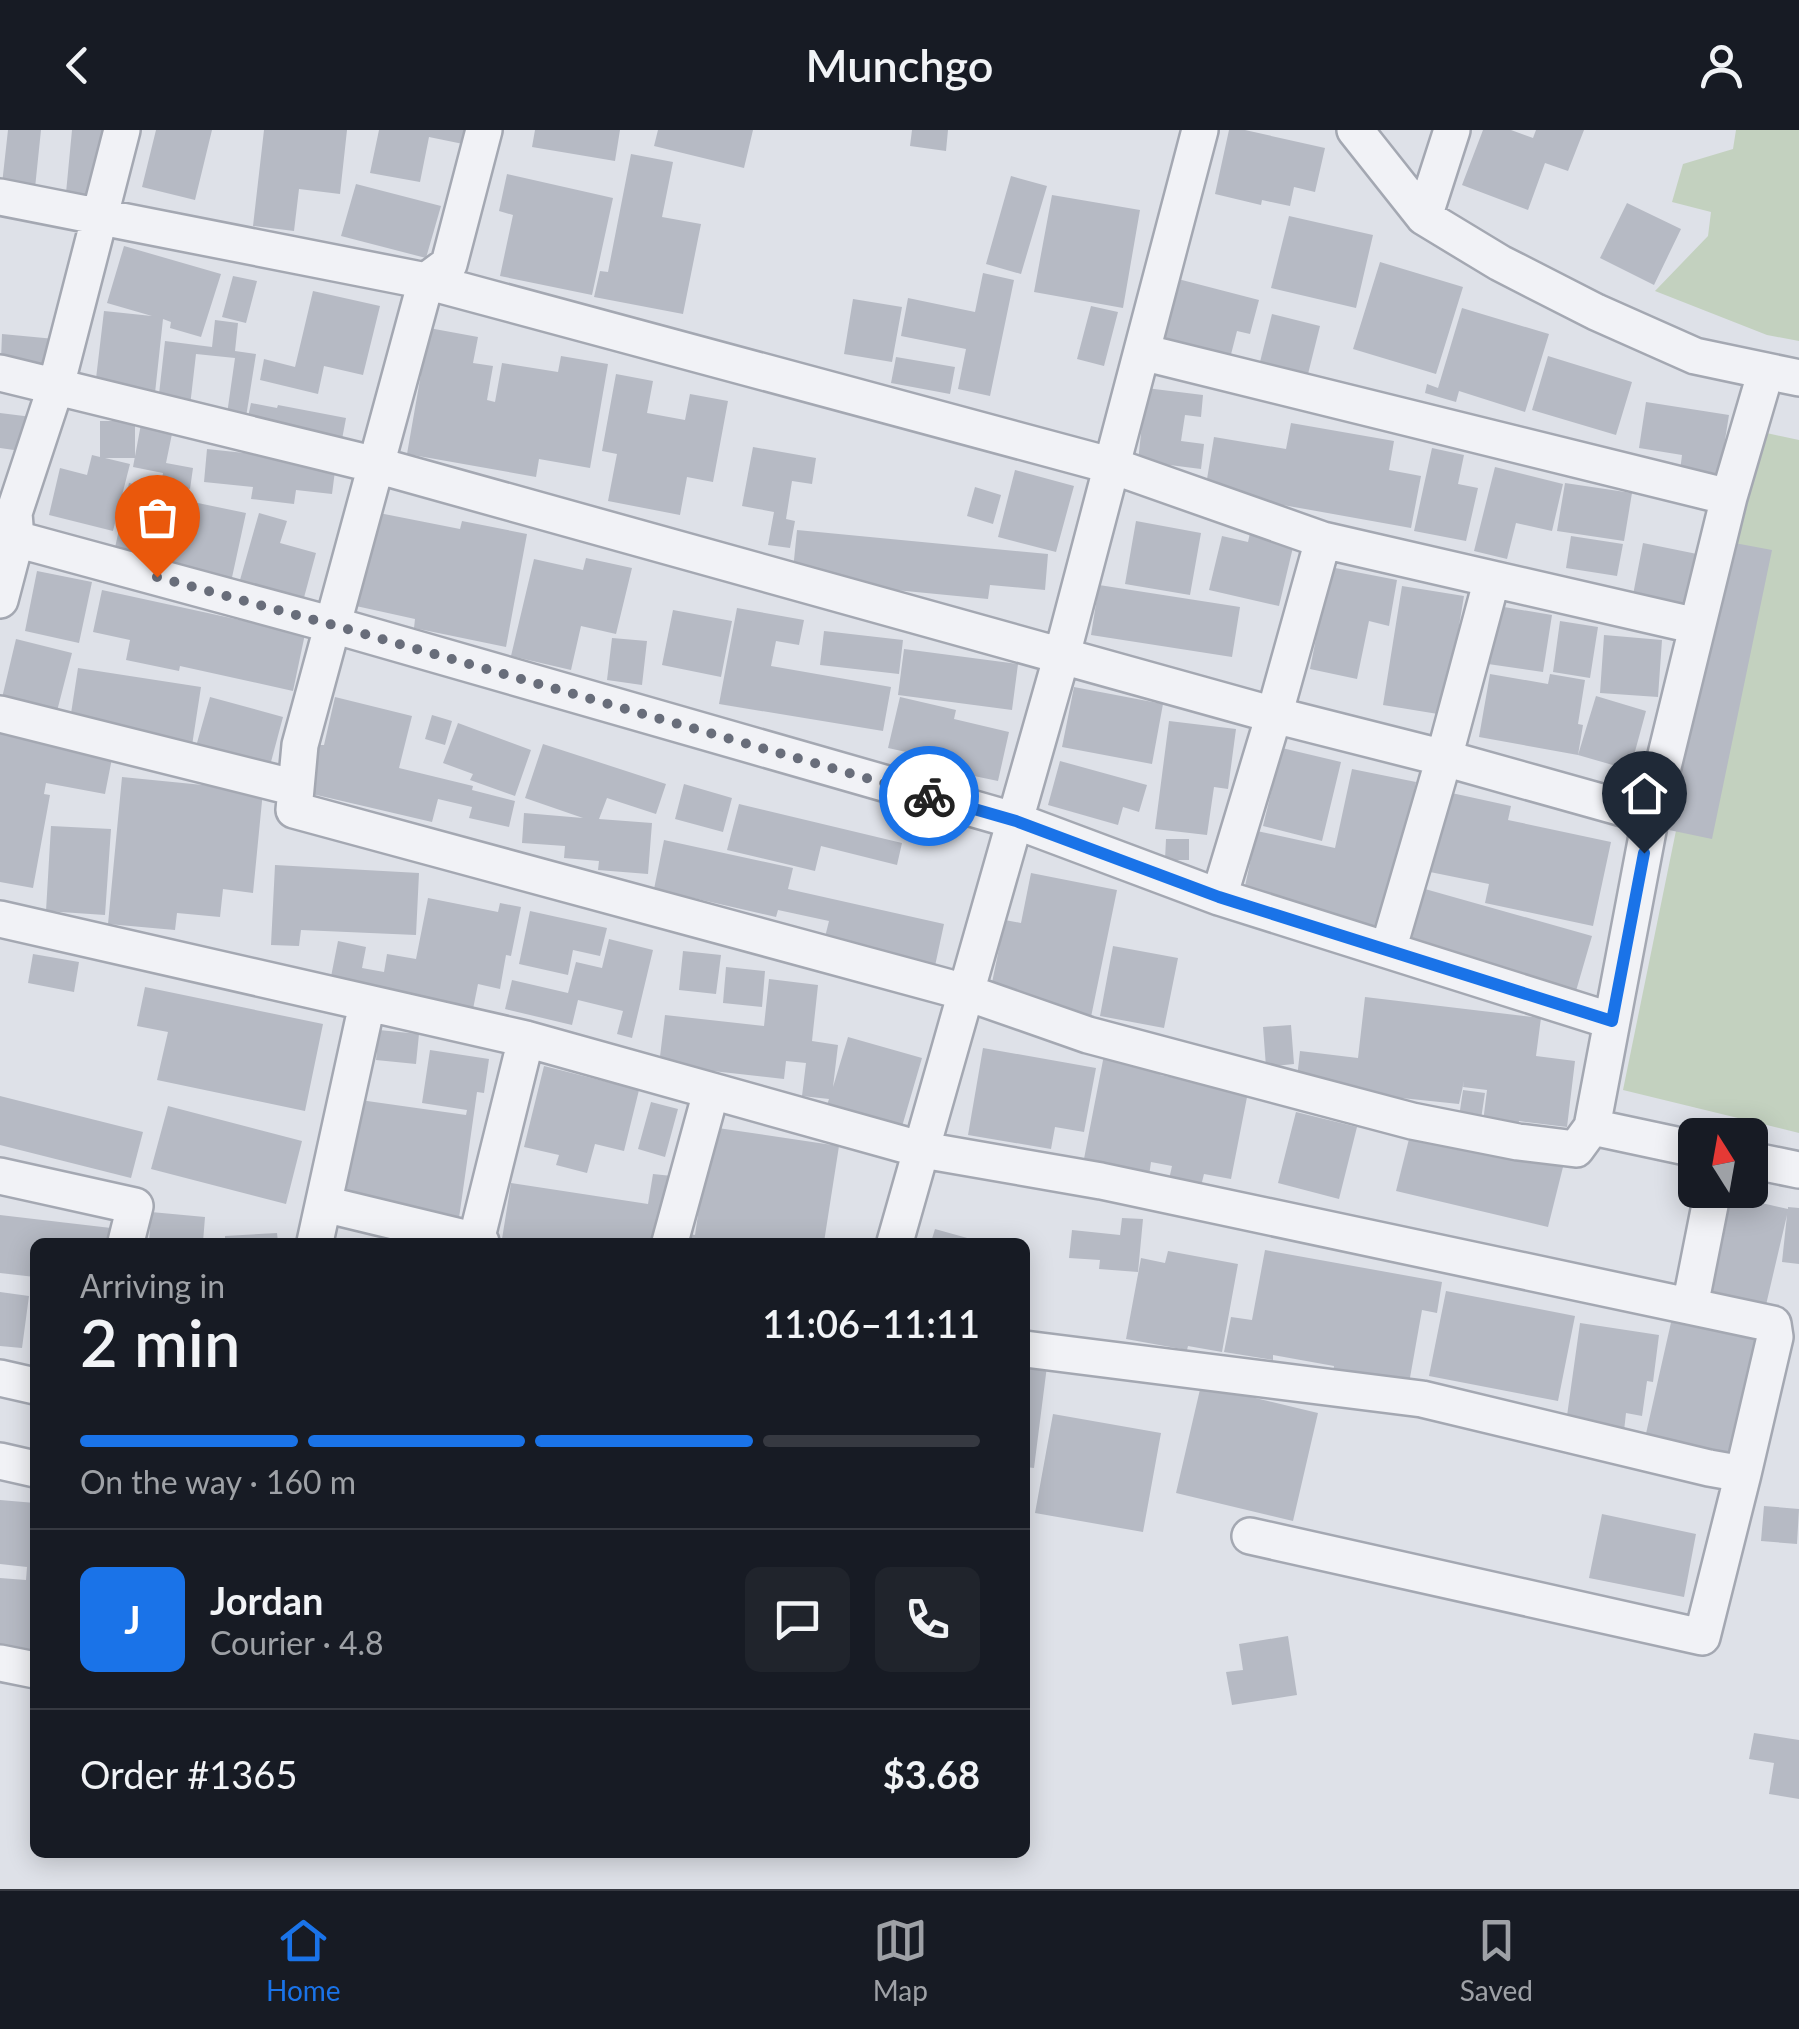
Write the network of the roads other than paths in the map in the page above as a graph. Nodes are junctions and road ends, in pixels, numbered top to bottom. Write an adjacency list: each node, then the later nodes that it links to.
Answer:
1 (122, 130): 7 (street)
2 (484, 130): 9 (street)
3 (1200, 130): 10 (street)
4 (1355, 130): 8 (street)
5 (1452, 130): 8 (street)
6 (0, 196): 7 (street)
7 (100, 217): 9 (street); 13 (street)
8 (1424, 217): 12 (street)
9 (426, 281): 14 (street); 15 (street)
10 (1142, 352): 15 (street); 16 (street)
11 (0, 373): 13 (street)
12 (1782, 374): 16 (street)
13 (56, 386): 14 (street); 17 (street)
14 (376, 465): 21 (street); 23 (street)
15 (1112, 466): 18 (street); 23 (street)
16 (1728, 496): 22 (street)
17 (10, 521): 20 (street); 21 (street)
18 (1324, 540): 19 (street); 25 (street)
19 (1492, 578): 22 (street); 26 (street)
20 (0, 600)
21 (333, 625): 27 (street); 29 (street)
22 (1697, 626): 28 (street)
23 (1062, 656): 25 (street); 29 (street)
24 (0, 714): 27 (street)
25 (1274, 715): 26 (street); 30 (street)
26 (1444, 758): 28 (street); 32 (street)
27 (296, 788): 33 (street)
28 (1651, 816): 35 (street)
29 (1016, 821): 30 (street); 33 (street)
30 (1219, 897): 32 (street)
31 (0, 919): 34 (street)
32 (1388, 950): 35 (street)
33 (965, 992): 38 (street); 40 (street)
34 (367, 1004): 36 (street); 44 (street)
35 (1612, 1021): 38 (street)
36 (526, 1039): 37 (street); 49 (street)
37 (711, 1092): 40 (street); 50 (street)
38 (1592, 1128): 39 (street)
39 (1678, 1146)
40 (923, 1150): 51 (street); 52 (street)
41 (1768, 1164): 42 (street)
42 (1799, 1170)
43 (0, 1176): 46 (street)
44 (324, 1204): 47 (street); 48 (street)
45 (1709, 1208): 52 (street)
46 (127, 1238)
47 (316, 1238)
48 (462, 1238)
49 (479, 1238)
50 (671, 1238)
51 (897, 1238)
52 (1690, 1306): 58 (street)
53 (1030, 1351): 58 (street)
54 (0, 1378): 55 (street)
55 (30, 1385)
56 (0, 1461): 57 (street)
57 (30, 1468)
58 (1743, 1474): 59 (street)
59 (1250, 1536)
60 (0, 1663): 61 (street)
61 (30, 1669)

